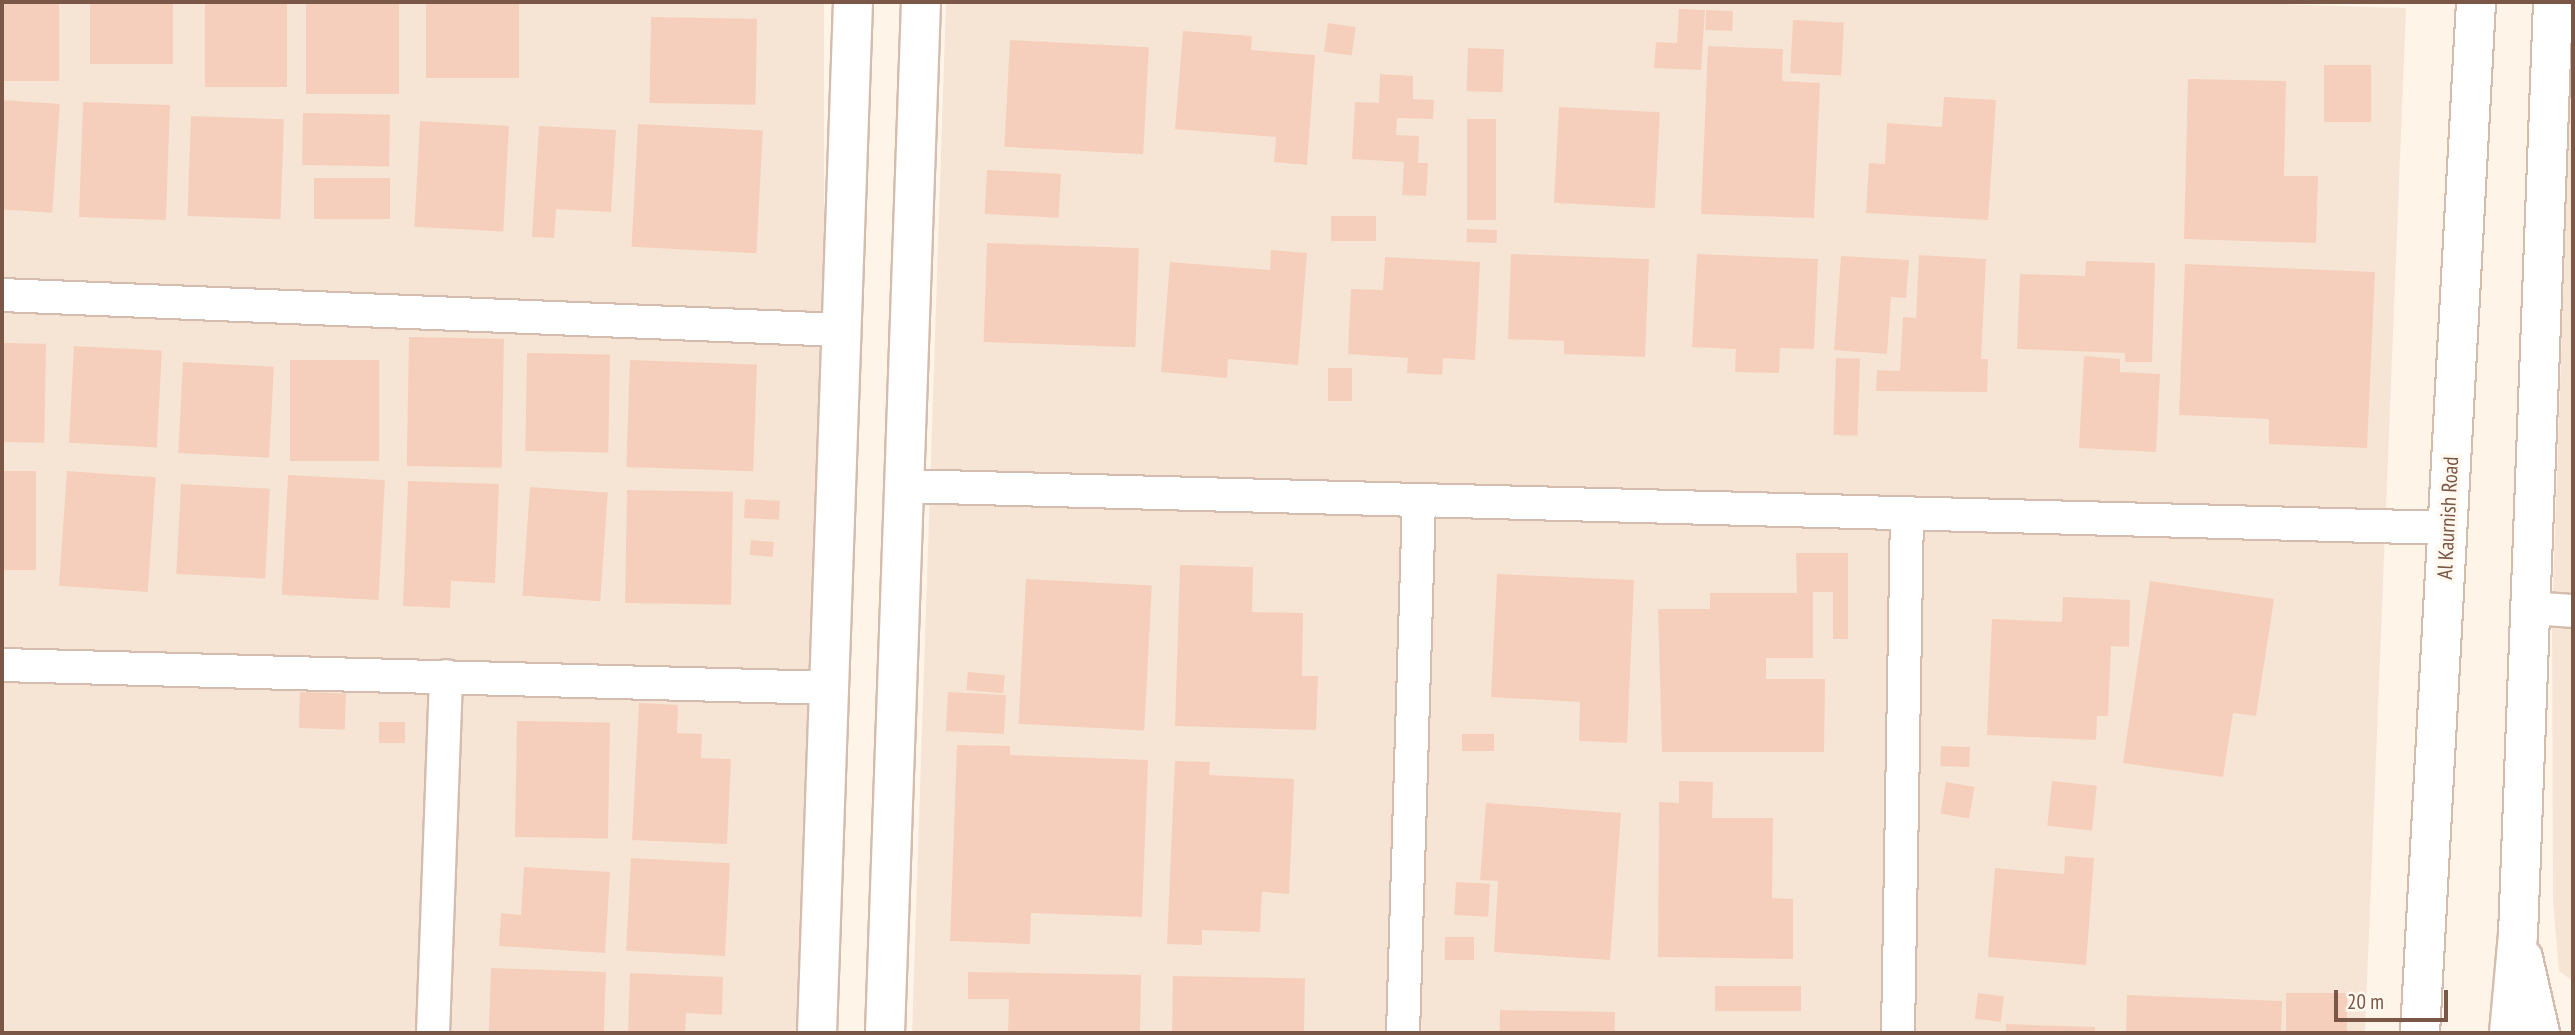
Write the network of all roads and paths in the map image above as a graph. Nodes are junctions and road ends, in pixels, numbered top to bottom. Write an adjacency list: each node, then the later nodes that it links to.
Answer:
1 (853, 2): 6 (street)
2 (921, 2): 7 (street)
3 (2476, 2): 10 (street, Al Kaurnish Road)
4 (2553, 2): 11 (street)
5 (2, 295): 6 (street)
6 (842, 330): 15 (street)
7 (904, 486): 8 (street); 19 (street)
8 (1419, 500): 9 (street); 20 (street)
9 (1907, 513): 10 (street); 21 (street)
10 (2448, 528): 22 (street, Al Kaurnish Road)
11 (2531, 608): 12 (street); 16 (street)
12 (2573, 611)
13 (2, 664): 14 (street)
14 (446, 676): 15 (street); 17 (street)
15 (829, 688): 18 (street)
16 (2518, 935): 23 (street); 24 (street)
17 (433, 1033)
18 (817, 1033)
19 (885, 1033)
20 (1403, 1033)
21 (1898, 1033)
22 (2420, 1033)
23 (2508, 1033)
24 (2540, 1033)

